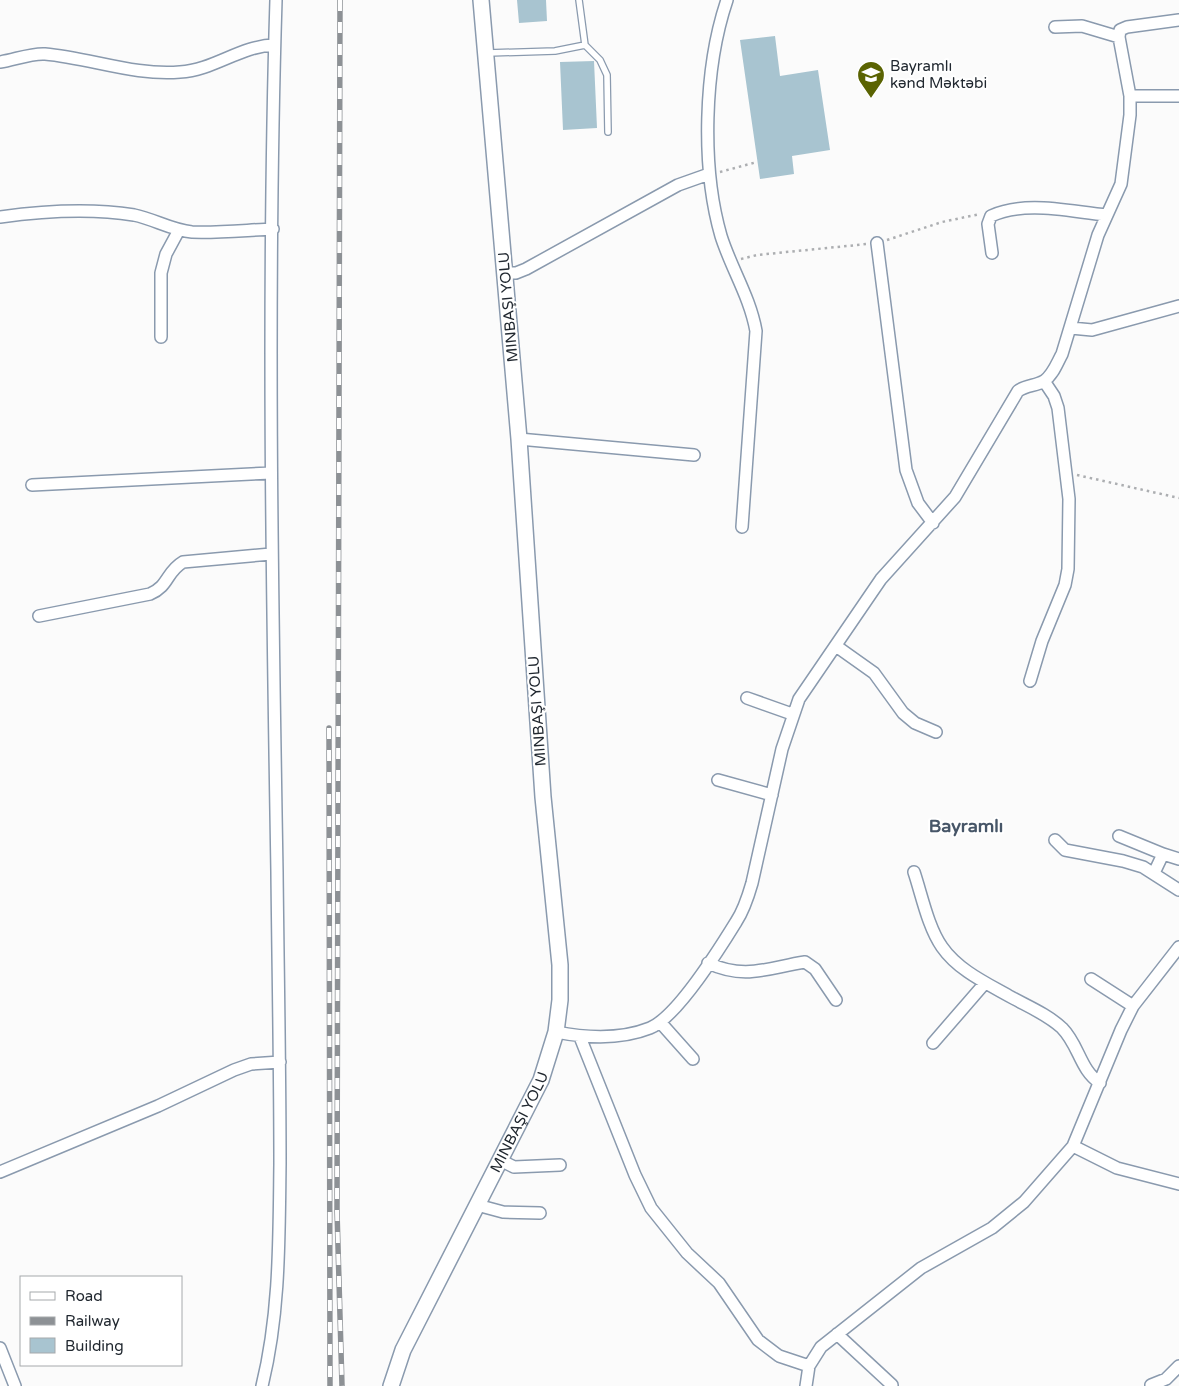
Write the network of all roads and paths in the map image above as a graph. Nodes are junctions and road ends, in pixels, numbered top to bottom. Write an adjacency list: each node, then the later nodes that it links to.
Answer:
1 (276, 0): 9 (street)
2 (481, 0): 10 (street)
3 (579, 0): 8 (lane)
4 (727, 0): 16 (street)
5 (1179, 20): 7 (street)
6 (1054, 27): 7 (street)
7 (1119, 37): 12 (street)
8 (585, 44): 10 (lane); 14 (lane)
9 (274, 45): 11 (street); 21 (street)
10 (486, 54): 25 (street)
11 (0, 62)
12 (1130, 96): 13 (street); 17 (street)
13 (1179, 96)
14 (608, 132)
15 (757, 162): 16 (path)
16 (709, 174): 24 (street); 25 (street)
17 (1108, 215): 18 (street); 27 (street)
18 (991, 216): 22 (path); 23 (street)
19 (0, 217): 20 (street)
20 (179, 230): 21 (street); 28 (street)
21 (273, 230): 32 (street)
22 (877, 243): 24 (path); 36 (street)
23 (992, 253)
24 (733, 263): 37 (street)
25 (504, 273): 30 (street)
26 (1179, 306): 27 (street)
27 (1071, 328): 29 (street)
28 (161, 337)
29 (1044, 381): 33 (street); 36 (street)
30 (520, 439): 31 (street); 61 (street)
31 (694, 455)
32 (271, 473): 34 (street); 38 (street)
33 (1066, 475): 35 (path); 41 (street)
34 (32, 485)
35 (1179, 498)
36 (933, 523): 40 (street)
37 (742, 527)
38 (271, 554): 39 (street); 65 (street)
39 (39, 616)
40 (836, 646): 43 (street); 44 (street)
41 (1030, 681)
42 (747, 698): 43 (street)
43 (792, 714): 46 (street)
44 (936, 732)
45 (718, 780): 46 (street)
46 (772, 795): 55 (street)
47 (1119, 836): 49 (street)
48 (1056, 840): 52 (street)
49 (1163, 854): 50 (street); 52 (street)
50 (1179, 859)
51 (914, 872): 57 (street)
52 (1154, 873): 53 (street)
53 (1179, 890)
54 (1179, 947): 59 (street)
55 (708, 963): 58 (street); 60 (street)
56 (1091, 979): 59 (street)
57 (985, 983): 63 (street); 66 (street)
58 (836, 1000)
59 (1134, 1006): 66 (street)
60 (660, 1022): 62 (street); 64 (street)
61 (556, 1032): 62 (street); 68 (street)
62 (580, 1037): 76 (street)
63 (933, 1043)
64 (693, 1059)
65 (280, 1062): 70 (street); 81 (street)
66 (1100, 1083): 67 (street)
67 (1073, 1146): 71 (street); 74 (street)
68 (500, 1160): 69 (street); 72 (street)
69 (560, 1164)
70 (0, 1172)
71 (1179, 1184)
72 (477, 1205): 73 (street); 82 (street)
73 (540, 1213)
74 (837, 1334): 76 (street); 78 (street)
75 (0, 1348): 80 (street)
76 (809, 1366): 83 (street)
77 (1179, 1366): 79 (street)
78 (892, 1385)
79 (1150, 1385)
80 (15, 1386)
81 (262, 1386)
82 (391, 1386)
83 (806, 1386)

